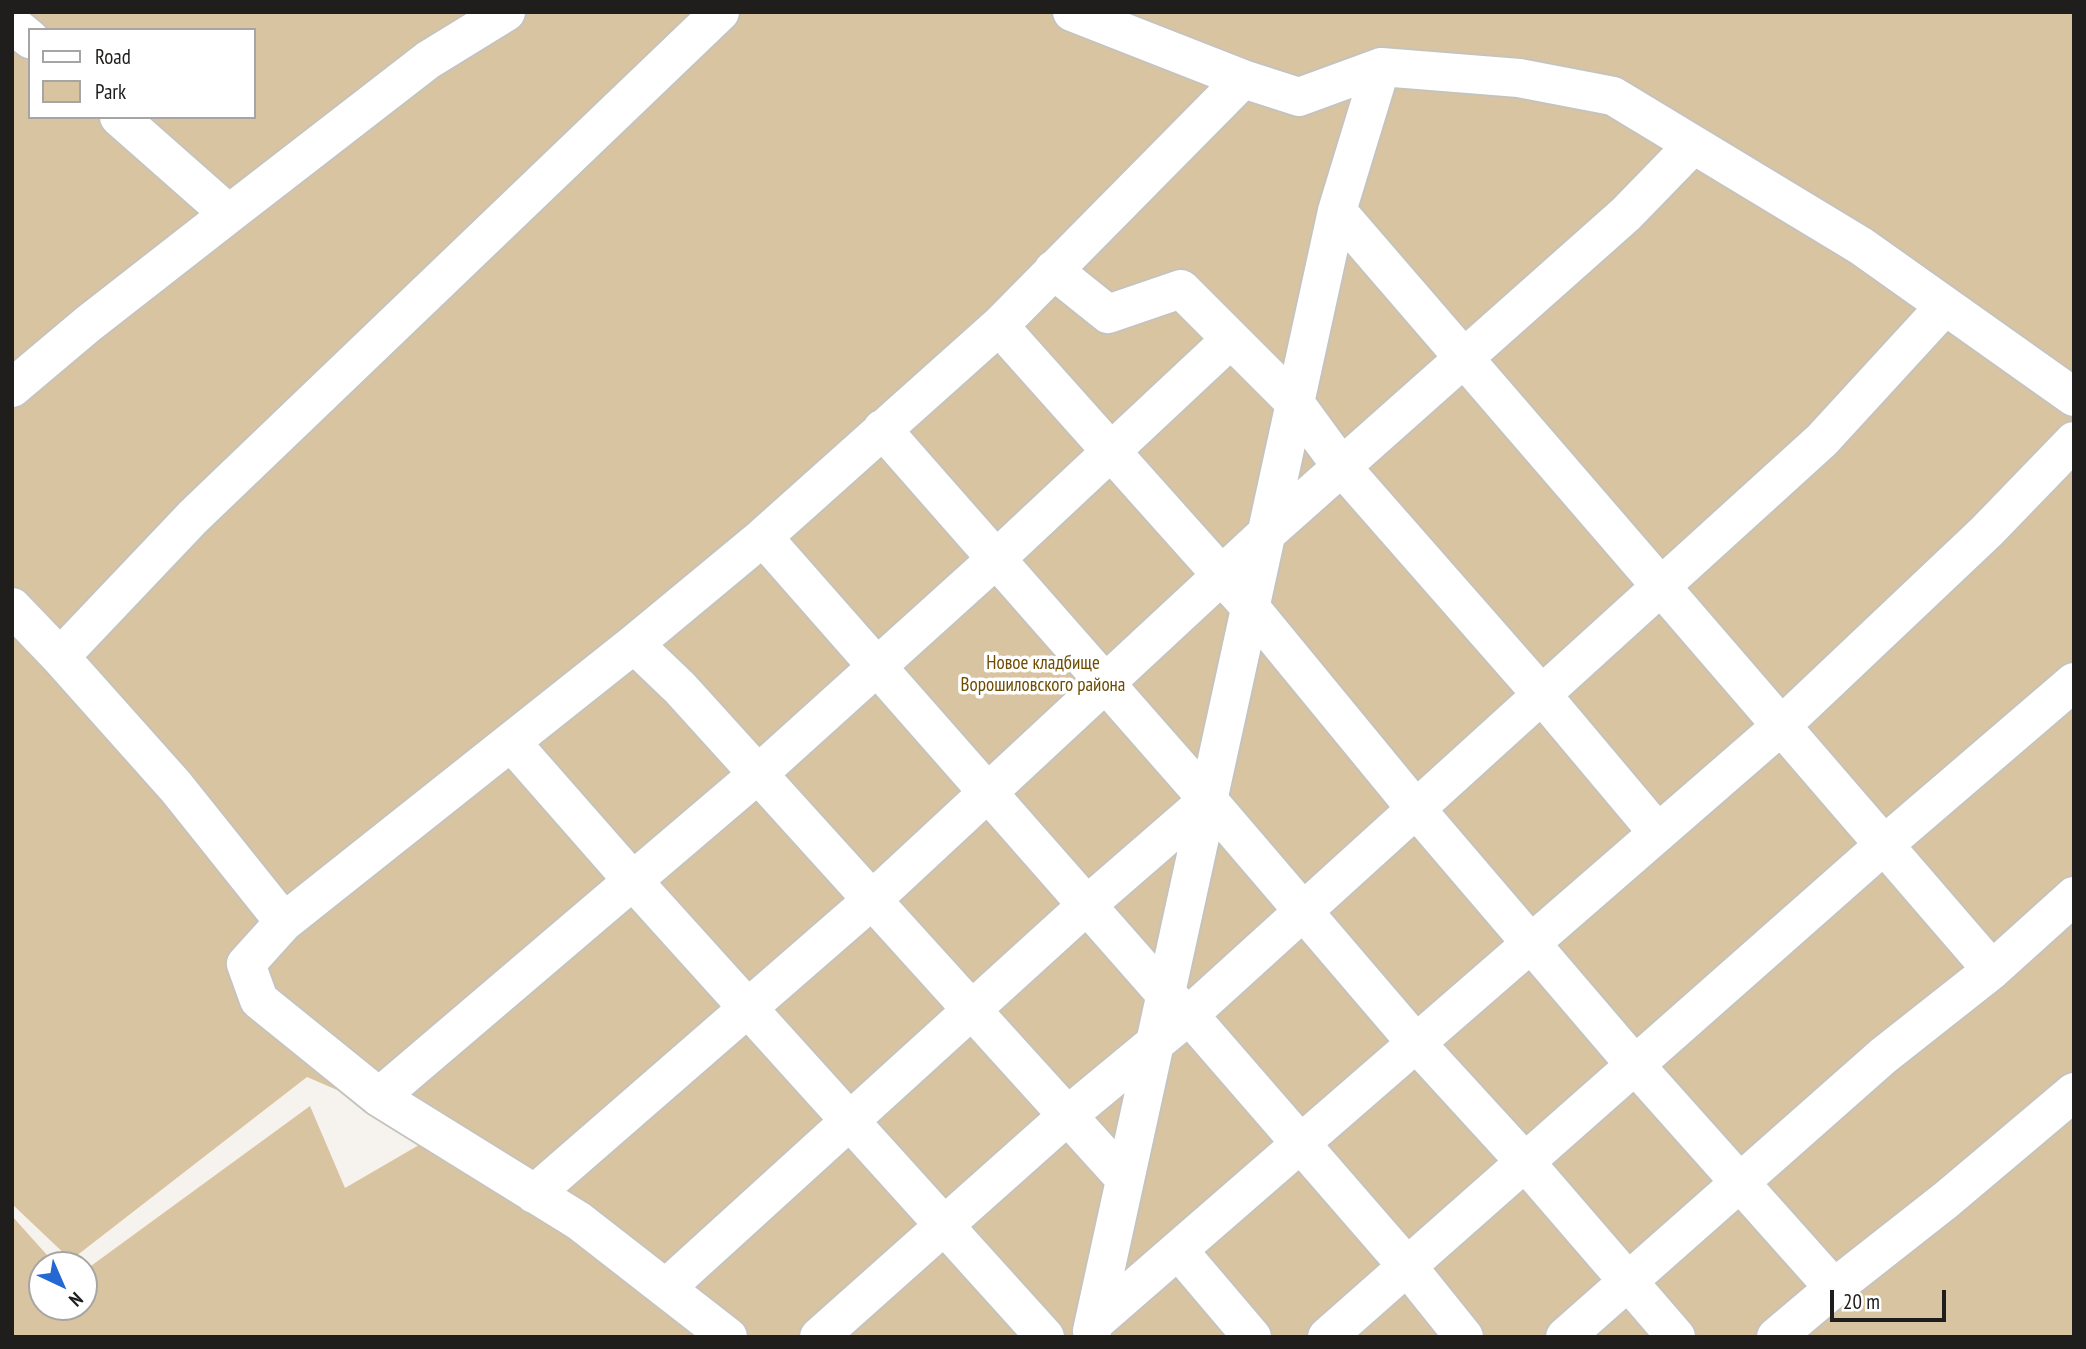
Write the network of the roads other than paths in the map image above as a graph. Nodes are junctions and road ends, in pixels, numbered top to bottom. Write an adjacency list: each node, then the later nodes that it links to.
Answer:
1 (506, 12): 11 (lane)
2 (720, 12): 32 (lane)
3 (1072, 12): 7 (lane)
4 (12, 24): 5 (lane)
5 (28, 37)
6 (1381, 67): 7 (lane); 9 (lane); 10 (lane)
7 (1244, 79): 12 (lane)
8 (121, 119): 11 (lane)
9 (1693, 145): 13 (lane); 16 (lane)
10 (1337, 211): 16 (lane); 19 (lane)
11 (229, 214): 17 (lane)
12 (1054, 270): 14 (lane); 15 (lane)
13 (1945, 306): 18 (lane); 28 (lane)
14 (999, 326): 20 (lane); 22 (lane)
15 (1231, 339): 19 (lane); 22 (lane)
16 (1463, 358): 23 (lane); 28 (lane)
17 (12, 388)
18 (2074, 397)
19 (1295, 403): 23 (lane); 24 (lane)
20 (882, 429): 25 (lane); 26 (lane)
21 (2074, 441): 37 (lane)
22 (1112, 452): 26 (lane); 27 (lane)
23 (1341, 466): 24 (lane); 36 (lane)
24 (1266, 533): 27 (lane); 30 (lane)
25 (763, 537): 31 (lane); 33 (lane)
26 (996, 559): 33 (lane); 35 (lane)
27 (1222, 576): 30 (lane); 35 (lane)
28 (1661, 588): 36 (lane); 37 (lane)
29 (12, 607): 32 (lane)
30 (1250, 607): 41 (lane); 42 (lane)
31 (634, 644): 38 (lane); 39 (lane)
32 (60, 657): 50 (lane)
33 (877, 666): 39 (lane); 40 (lane)
34 (2074, 682): 44 (lane)
35 (1105, 683): 40 (lane); 41 (lane)
36 (1542, 695): 42 (lane); 43 (lane)
37 (1781, 726): 43 (lane); 44 (lane)
38 (511, 742): 45 (lane); 50 (lane)
39 (758, 774): 45 (lane); 47 (lane)
40 (988, 793): 47 (lane); 48 (lane)
41 (1208, 800): 48 (lane); 49 (lane); 53 (lane)
42 (1416, 809): 49 (lane); 51 (lane)
43 (1658, 833): 51 (lane)
44 (1884, 845): 52 (lane); 58 (lane)
45 (633, 881): 54 (lane); 60 (lane)
46 (2074, 895): 52 (lane)
47 (872, 900): 54 (lane); 55 (lane)
48 (1087, 905): 53 (lane); 55 (lane)
49 (1302, 912): 53 (lane); 57 (lane)
50 (284, 922): 60 (lane)
51 (1532, 943): 57 (lane); 58 (lane)
52 (1992, 970): 66 (lane)
53 (1177, 1004): 56 (lane); 63 (lane)
54 (749, 1007): 62 (lane); 67 (lane)
55 (971, 1009): 61 (lane); 62 (lane)
56 (1155, 1043): 61 (lane); 65 (lane)
57 (1416, 1043): 63 (lane); 64 (lane)
58 (1635, 1065): 64 (lane); 66 (lane)
59 (2074, 1092): 73 (lane)
60 (379, 1097): 67 (lane)
61 (1067, 1116): 65 (lane); 68 (lane)
62 (851, 1120): 68 (lane); 72 (lane)
63 (1300, 1144): 69 (lane); 70 (lane)
64 (1525, 1163): 70 (lane); 71 (lane)
65 (1125, 1180): 74 (lane)
66 (1740, 1183): 71 (lane); 73 (lane)
67 (534, 1194): 72 (lane)
68 (946, 1225): 76 (lane); 77 (lane)
69 (1178, 1250): 74 (lane); 78 (lane)
70 (1407, 1266): 79 (lane); 80 (lane)
71 (1629, 1282): 81 (lane); 82 (lane)
72 (666, 1288): 75 (lane)
73 (1833, 1288): 83 (lane)
74 (1092, 1330)
75 (728, 1337)
76 (819, 1337)
77 (1045, 1337)
78 (1252, 1337)
79 (1327, 1337)
80 (1464, 1337)
81 (1565, 1337)
82 (1676, 1337)
83 (1776, 1337)

